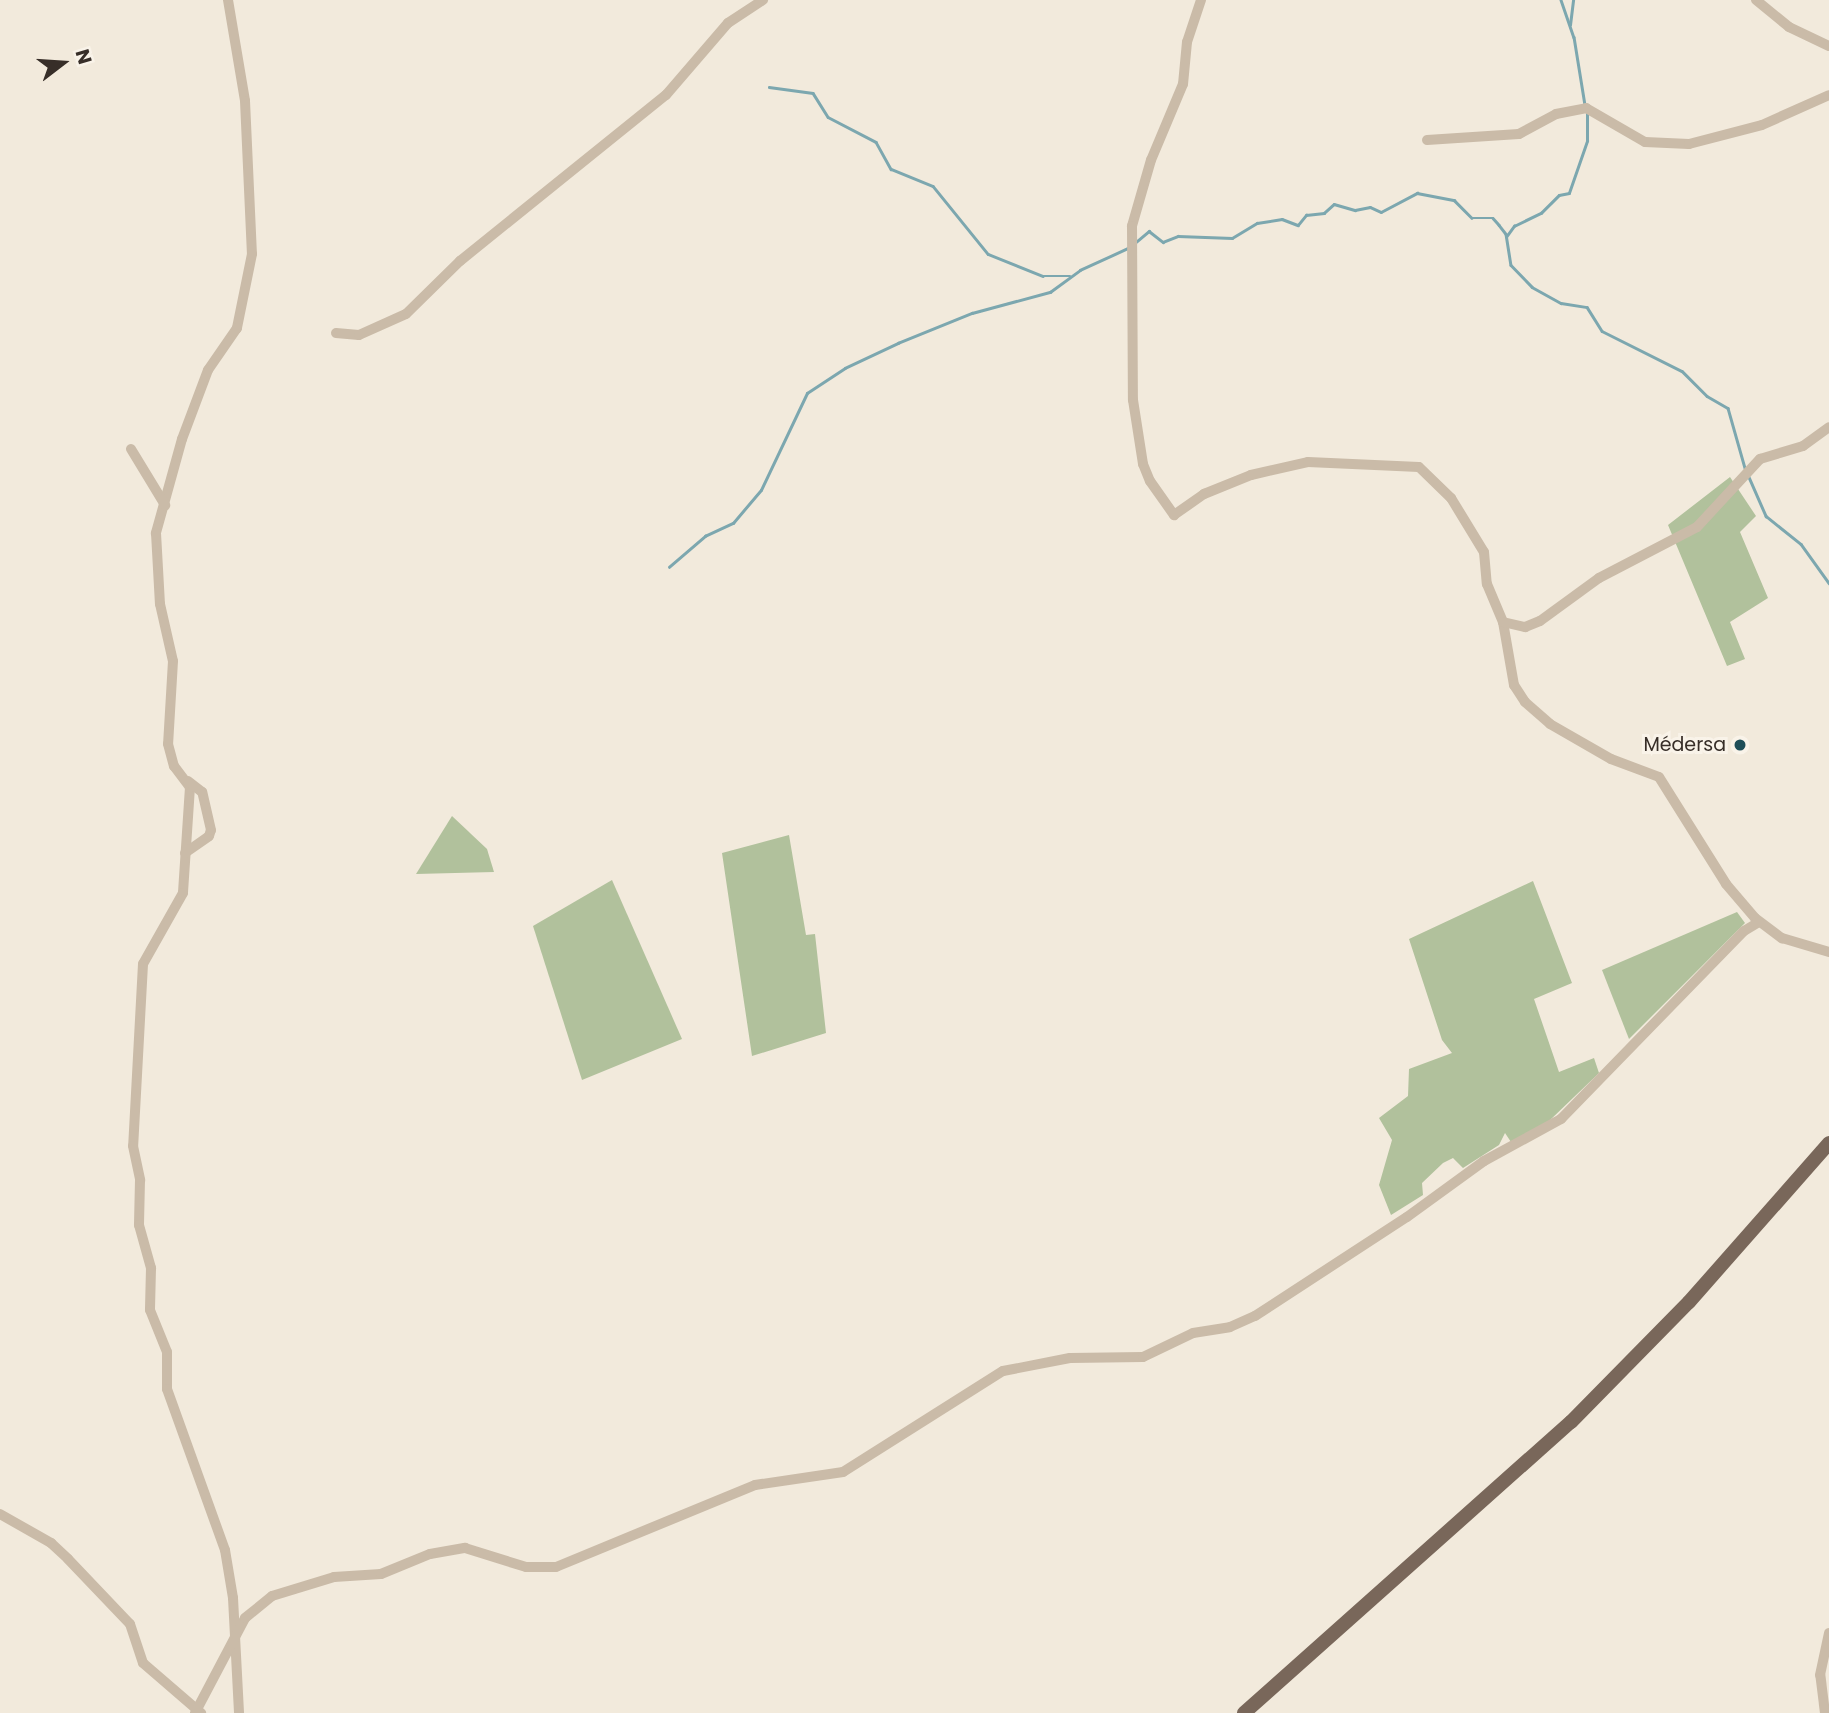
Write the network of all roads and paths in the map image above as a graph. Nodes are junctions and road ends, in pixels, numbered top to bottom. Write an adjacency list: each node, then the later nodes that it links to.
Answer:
1 (228, 0): 11 (street)
2 (763, 0): 8 (street)
3 (1201, 0): 12 (street)
4 (1756, 0): 5 (street)
5 (1829, 46)
6 (1829, 95): 7 (street)
7 (1427, 140)
8 (336, 333)
9 (1829, 427): 12 (street)
10 (131, 449): 11 (street)
11 (165, 505): 13 (street)
12 (1503, 622): 15 (street)
13 (188, 781): 14 (street); 14 (street)
14 (186, 853): 20 (street)
15 (1759, 922): 16 (street); 20 (street)
16 (1829, 953)
17 (1829, 1143): 23 (main road)
18 (0, 1514): 21 (street)
19 (1829, 1633): 24 (street)
20 (235, 1639): 21 (street); 22 (street)
21 (198, 1712)
22 (239, 1713)
23 (1244, 1713)
24 (1825, 1713)

